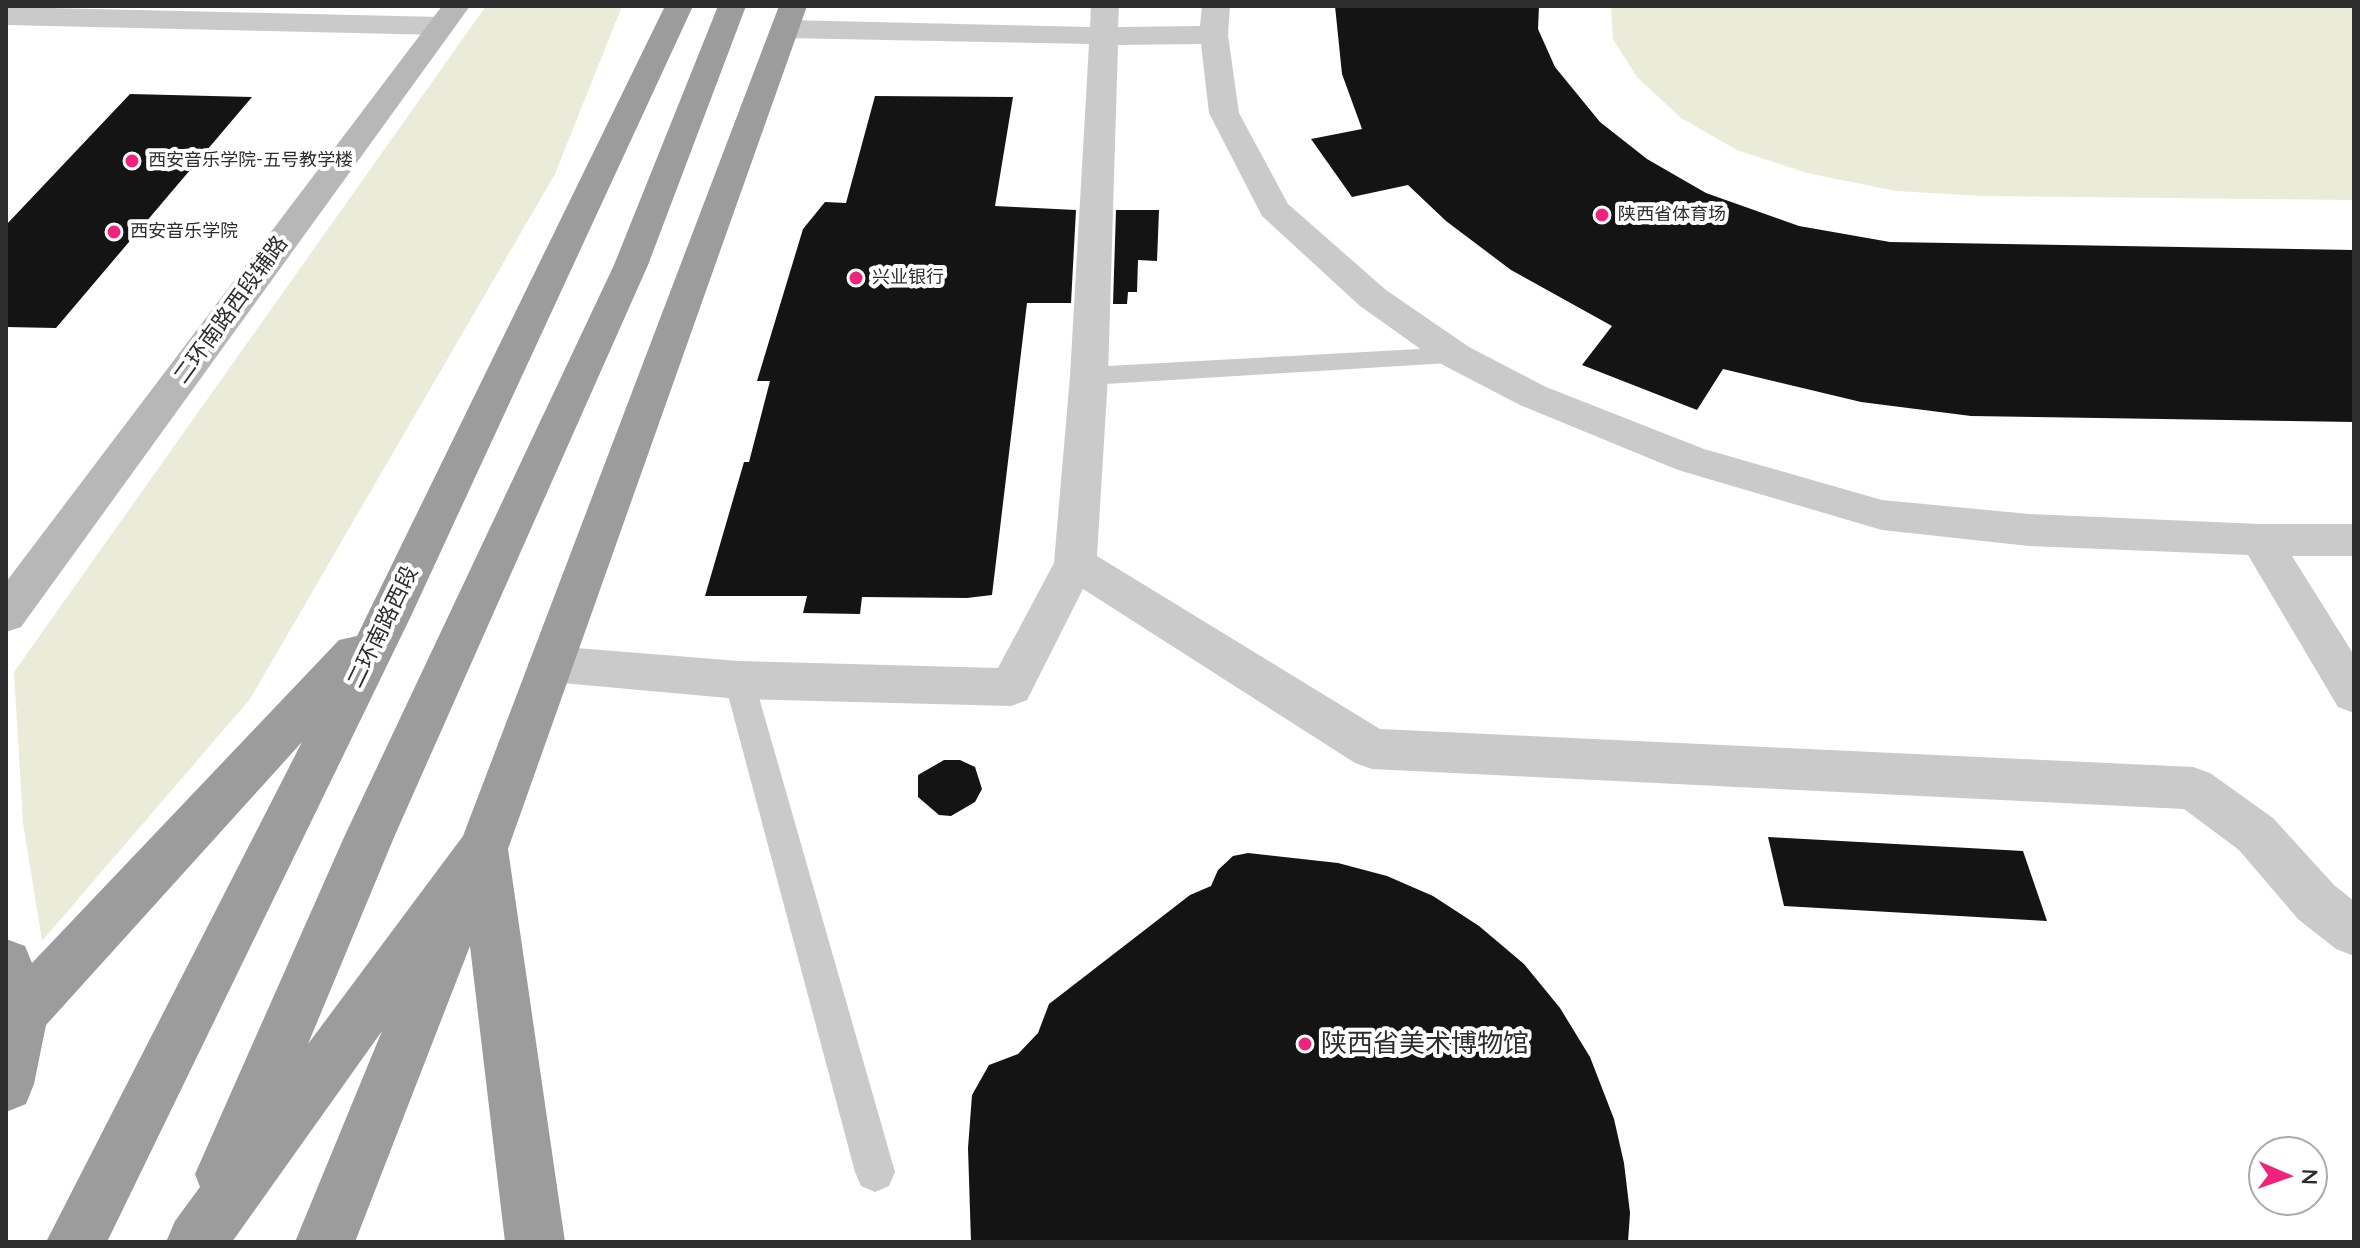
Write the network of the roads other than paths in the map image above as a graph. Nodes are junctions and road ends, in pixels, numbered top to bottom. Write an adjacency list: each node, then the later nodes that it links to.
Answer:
1 (652, 6): 9 (highway)
2 (679, 6): 9 (highway, 二环南路西段)
3 (732, 6): 10 (highway)
4 (779, 14): 7 (street); 10 (highway); 18 (highway)
5 (6, 16): 6 (street)
6 (449, 16): 16 (main road, 二环南路西段辅路)
7 (1103, 21): 8 (street); 12 (street)
8 (1215, 21): 11 (street)
9 (609, 149): 17 (highway, 二环南路西段)
10 (631, 265): 27 (highway)
11 (1456, 356): 12 (lane); 13 (street)
12 (1089, 376): 15 (street)
13 (2260, 540): 14 (street); 20 (street)
14 (2354, 540)
15 (1075, 563): 19 (street); 22 (street)
16 (6, 615)
17 (389, 616): 23 (highway); 26 (highway, 二环南路西段)
18 (551, 664): 19 (street); 21 (highway)
19 (739, 680): 25 (lane)
20 (2354, 694)
21 (483, 849): 27 (highway); 28 (highway); 29 (highway)
22 (2354, 932)
23 (10, 1011): 24 (highway)
24 (6, 1084)
25 (875, 1172)
26 (76, 1242)
27 (196, 1242)
28 (325, 1242)
29 (535, 1242)

